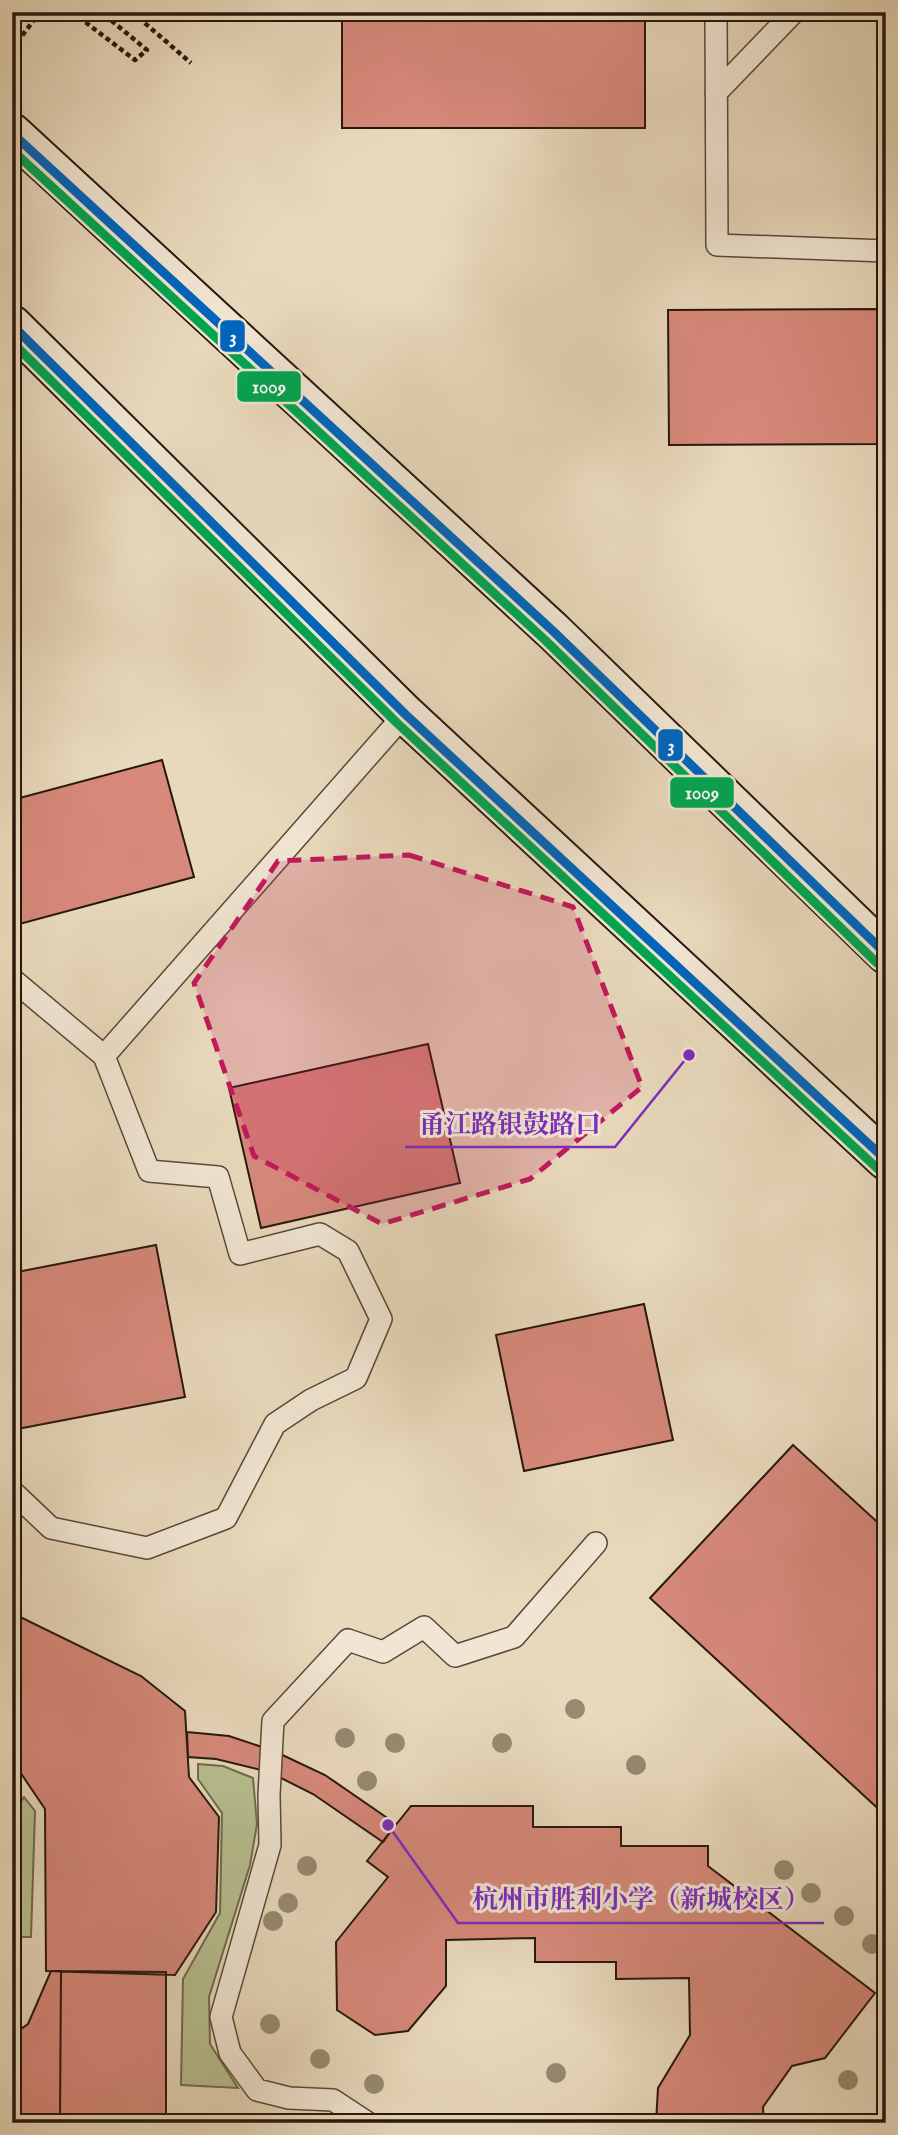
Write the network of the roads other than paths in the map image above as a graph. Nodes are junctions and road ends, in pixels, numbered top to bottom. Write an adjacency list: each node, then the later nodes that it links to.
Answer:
1 (716, 12): 3 (lane)
2 (794, 12): 3 (lane)
3 (716, 93): 5 (lane)
4 (12, 132): 8 (main road)
5 (886, 251)
6 (12, 325): 7 (main road)
7 (405, 714): 10 (lane); 11 (main road)
8 (886, 954)
9 (12, 979): 10 (lane)
10 (104, 1056): 12 (lane)
11 (886, 1160)
12 (12, 1491)
13 (596, 1543): 14 (lane)
14 (368, 2123)

